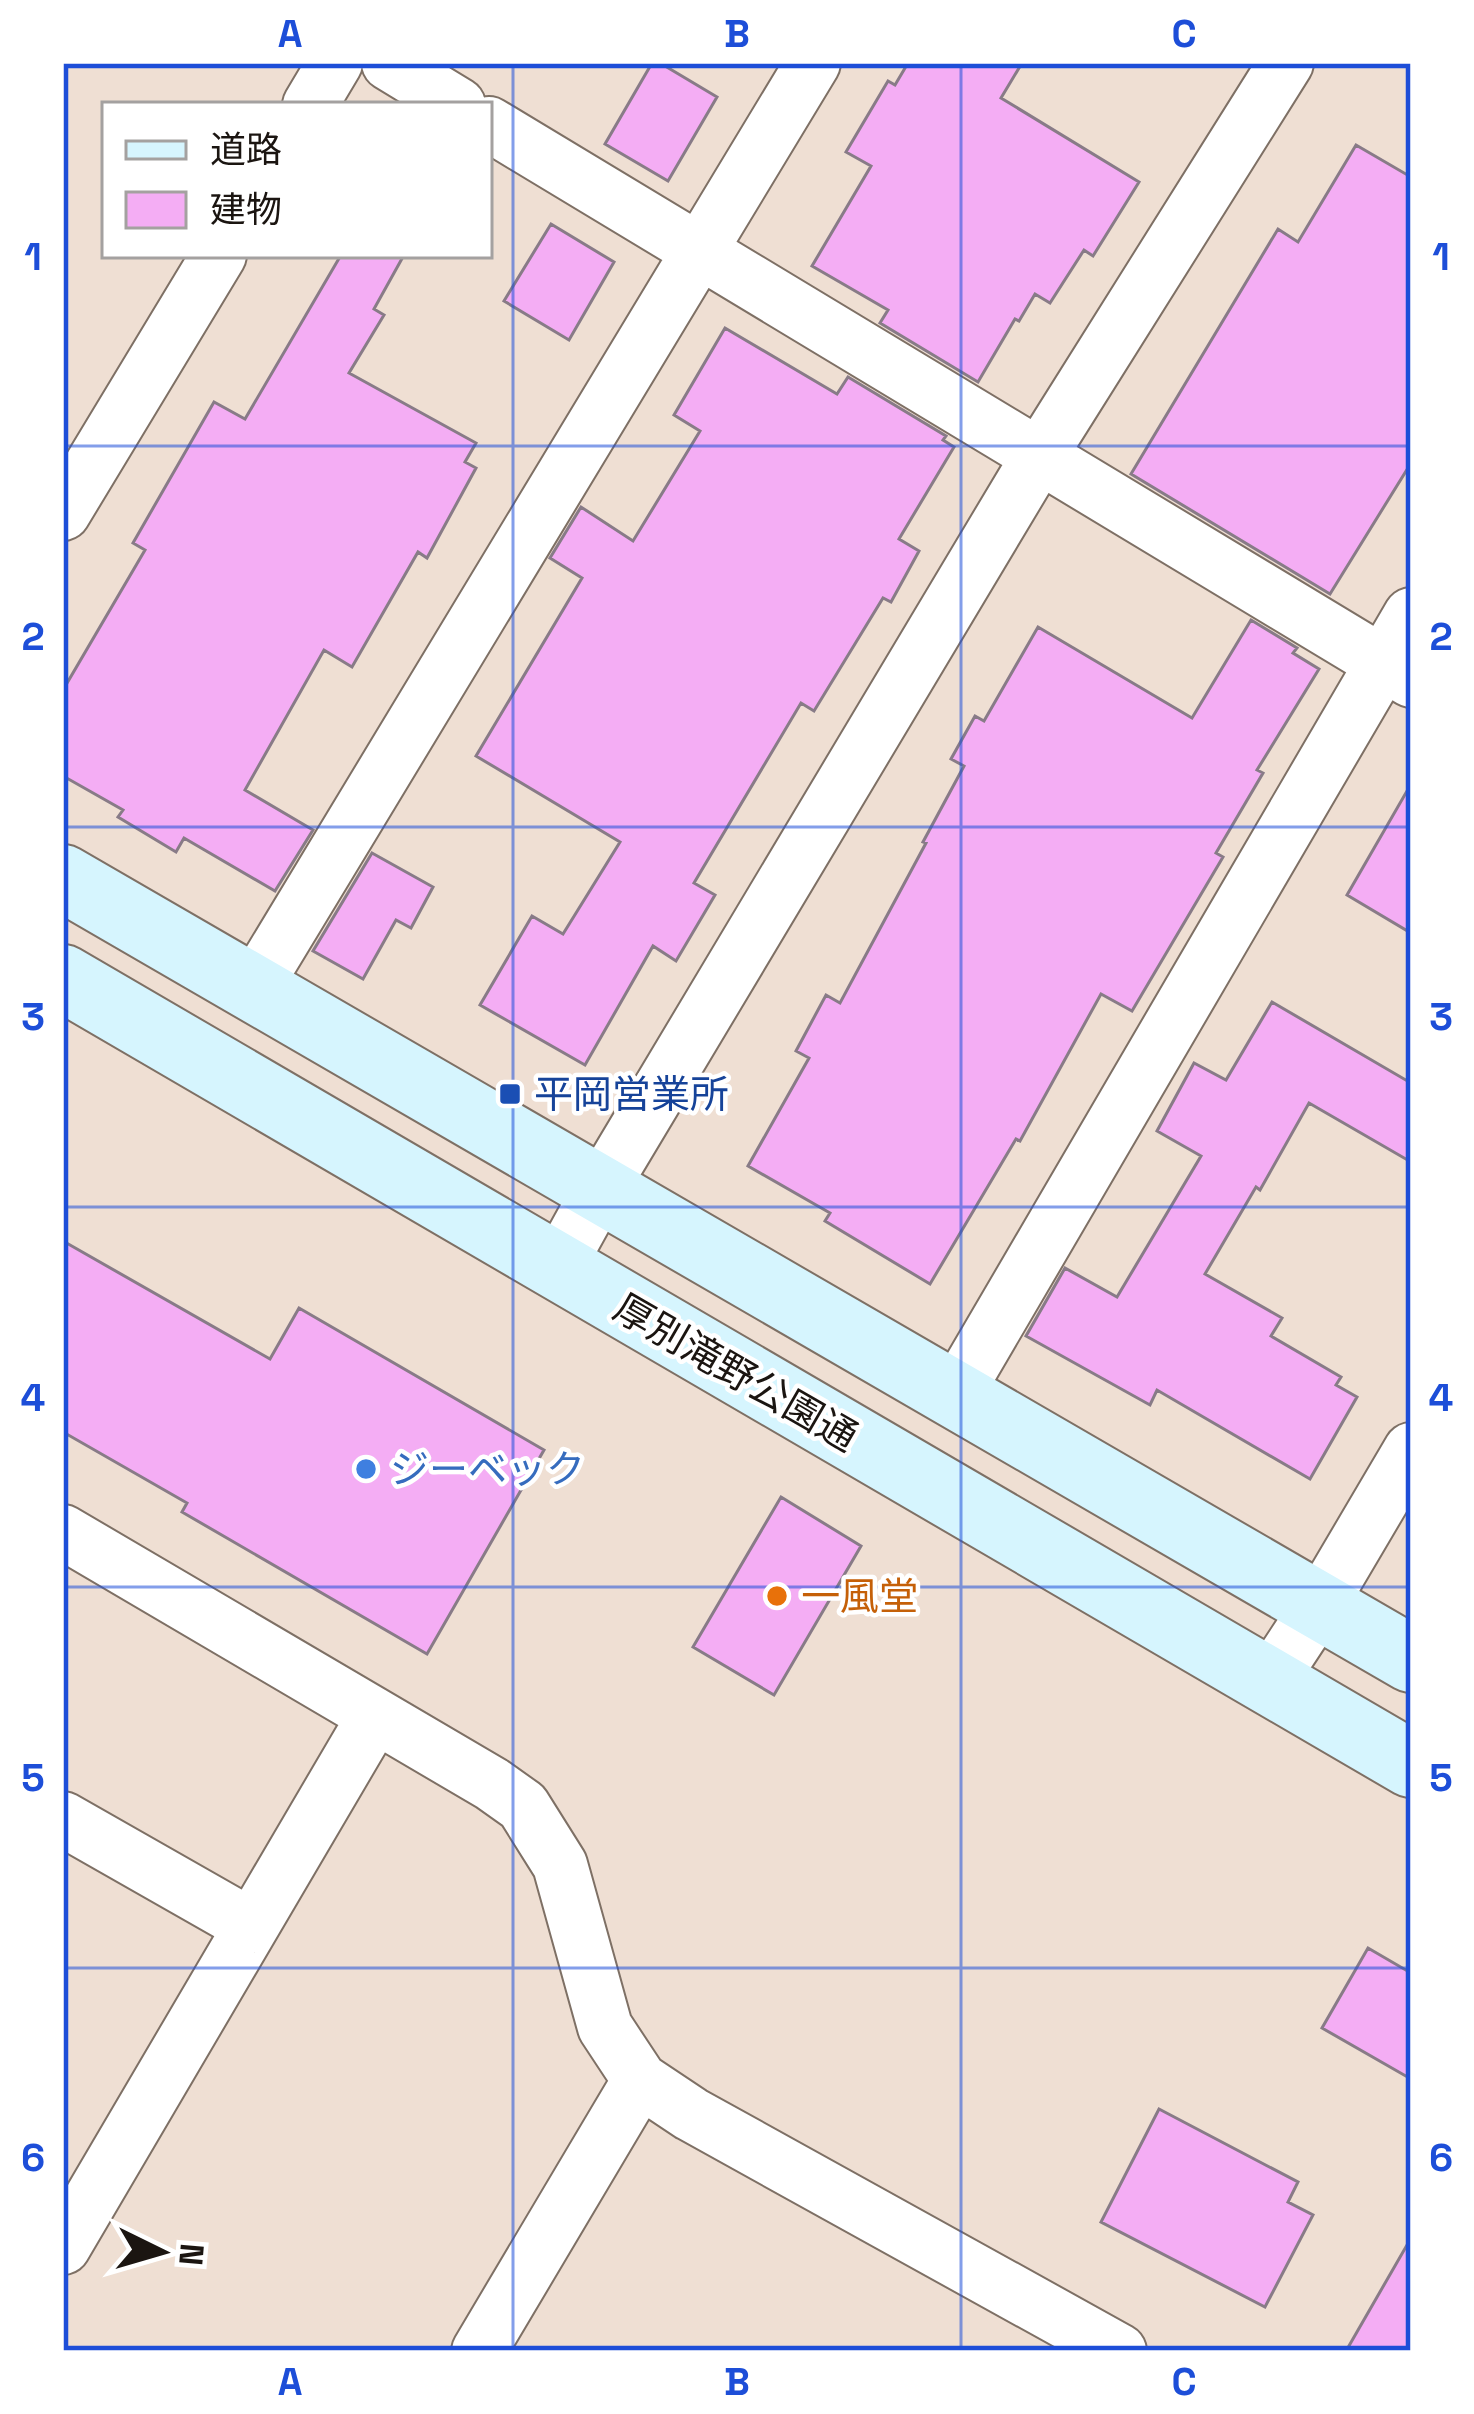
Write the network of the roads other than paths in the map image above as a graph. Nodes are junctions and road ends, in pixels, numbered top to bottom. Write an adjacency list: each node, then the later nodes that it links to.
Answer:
1 (335, 63): 5 (street)
2 (388, 63): 6 (street)
3 (813, 63): 8 (street)
4 (1286, 63): 10 (street)
5 (312, 102)
6 (453, 102)
7 (492, 126): 8 (street)
8 (699, 251): 10 (street); 16 (street)
9 (217, 258): 11 (street)
10 (1041, 453): 13 (street); 17 (street)
11 (63, 513)
12 (1411, 615): 13 (street)
13 (1396, 671): 19 (street)
14 (63, 878): 16 (main road)
15 (63, 978): 18 (main road, 厚別滝野公園通)
16 (253, 989): 17 (main road)
17 (600, 1190): 18 (street); 19 (main road)
18 (557, 1268): 24 (main road, 厚別滝野公園通)
19 (956, 1393): 22 (main road)
20 (1411, 1450): 22 (street)
21 (63, 1532): 25 (street)
22 (1319, 1606): 23 (main road); 24 (street)
23 (1411, 1659)
24 (1269, 1682): 26 (main road, 厚別滝野公園通)
25 (375, 1716): 28 (street); 29 (street)
26 (1411, 1764)
27 (63, 1819): 28 (street)
28 (251, 1926): 30 (street)
29 (640, 2080): 31 (street); 32 (street)
30 (63, 2247)
31 (478, 2351)
32 (1119, 2351)

